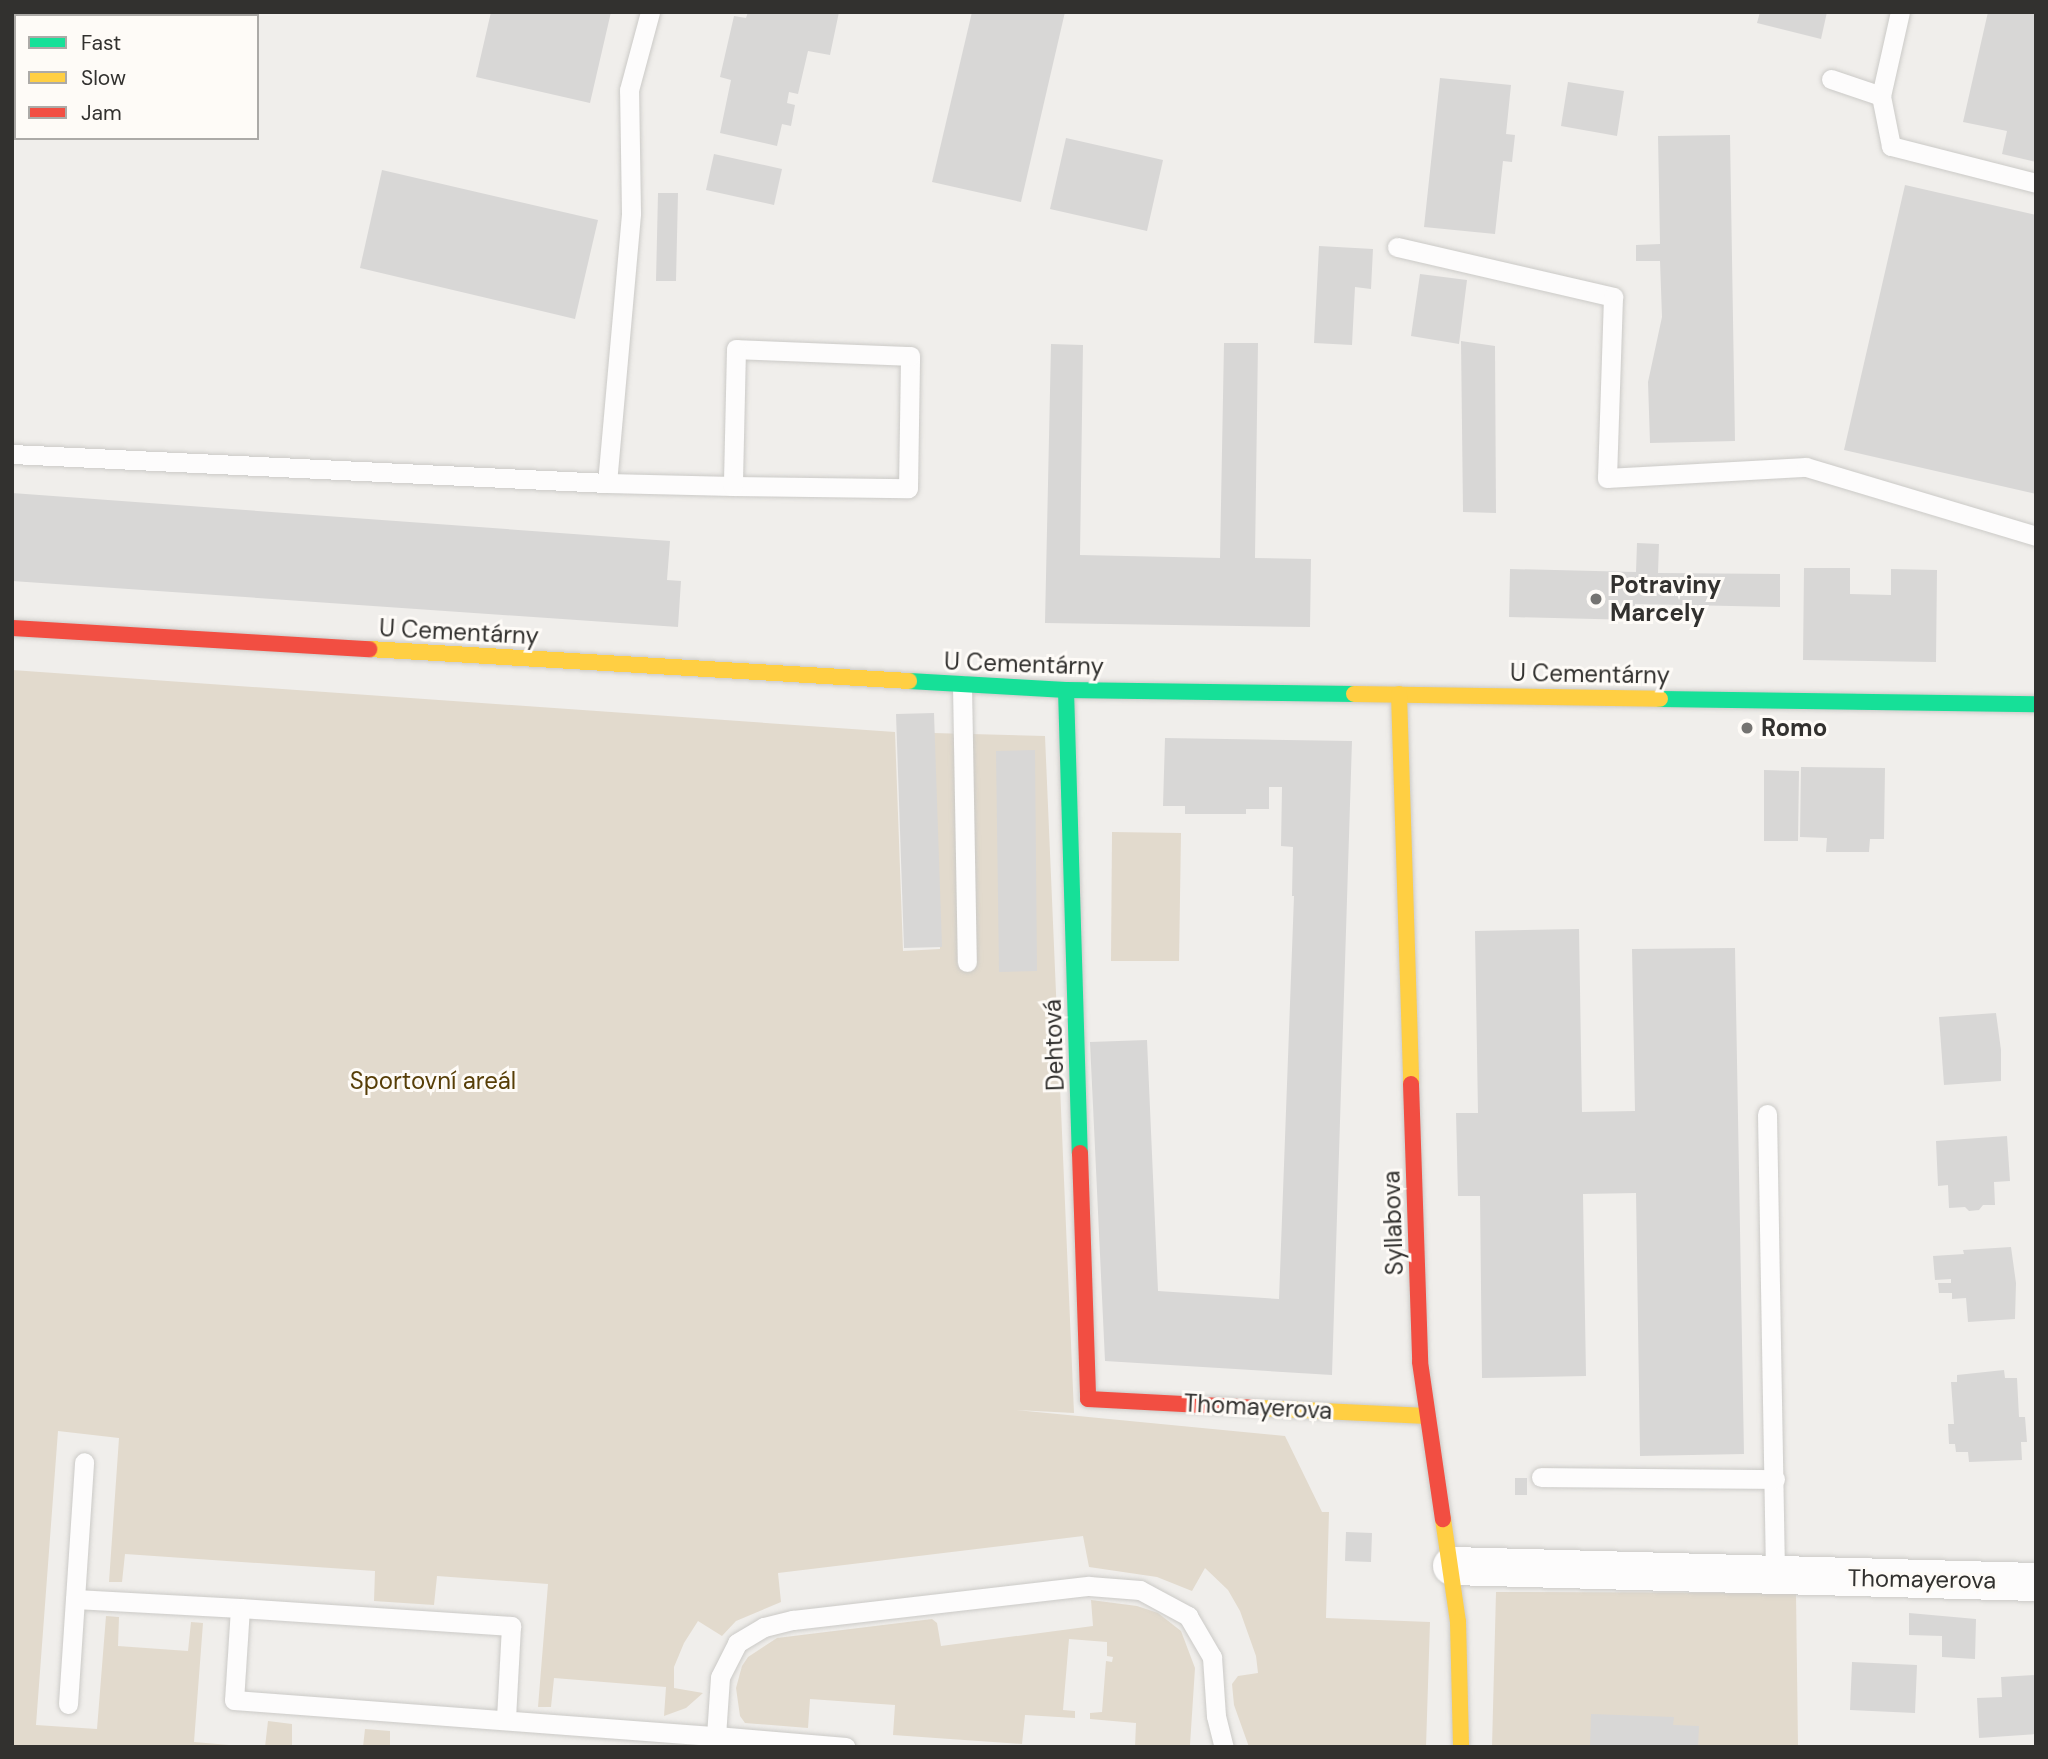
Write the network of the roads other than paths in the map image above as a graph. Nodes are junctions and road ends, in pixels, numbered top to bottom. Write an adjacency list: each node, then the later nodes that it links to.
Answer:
1 (650, 12): 8 (lane)
2 (1900, 12): 4 (lane)
3 (1831, 79): 4 (lane)
4 (1881, 96): 5 (lane)
5 (2036, 183)
6 (1397, 247): 10 (lane)
7 (12, 454): 8 (lane)
8 (607, 483): 9 (lane)
9 (733, 486): 9 (lane)
10 (2036, 536)
11 (12, 628): 12 (street, U Cementárny)
12 (962, 685): 13 (street, U Cementárny); 16 (lane)
13 (1066, 690): 14 (street, U Cementárny); 18 (street, Dehtová)
14 (1399, 695): 15 (street, U Cementárny); 19 (street, Syllabova)
15 (2036, 704)
16 (967, 962)
17 (1767, 1114): 22 (lane)
18 (1088, 1399): 19 (street, Thomayerova)
19 (1427, 1416): 23 (street, Syllabova)
20 (84, 1462): 26 (lane)
21 (1541, 1477): 22 (lane)
22 (1775, 1479): 24 (lane)
23 (1452, 1566): 24 (street, Thomayerova); 33 (street, Syllabova)
24 (1792, 1575): 25 (street, Thomayerova)
25 (2036, 1582)
26 (75, 1599): 27 (lane); 28 (lane)
27 (240, 1608): 29 (lane); 29 (lane)
28 (68, 1704)
29 (506, 1719): 30 (lane)
30 (716, 1736): 31 (lane); 32 (lane)
31 (846, 1747)
32 (1224, 1747)
33 (1461, 1747)

